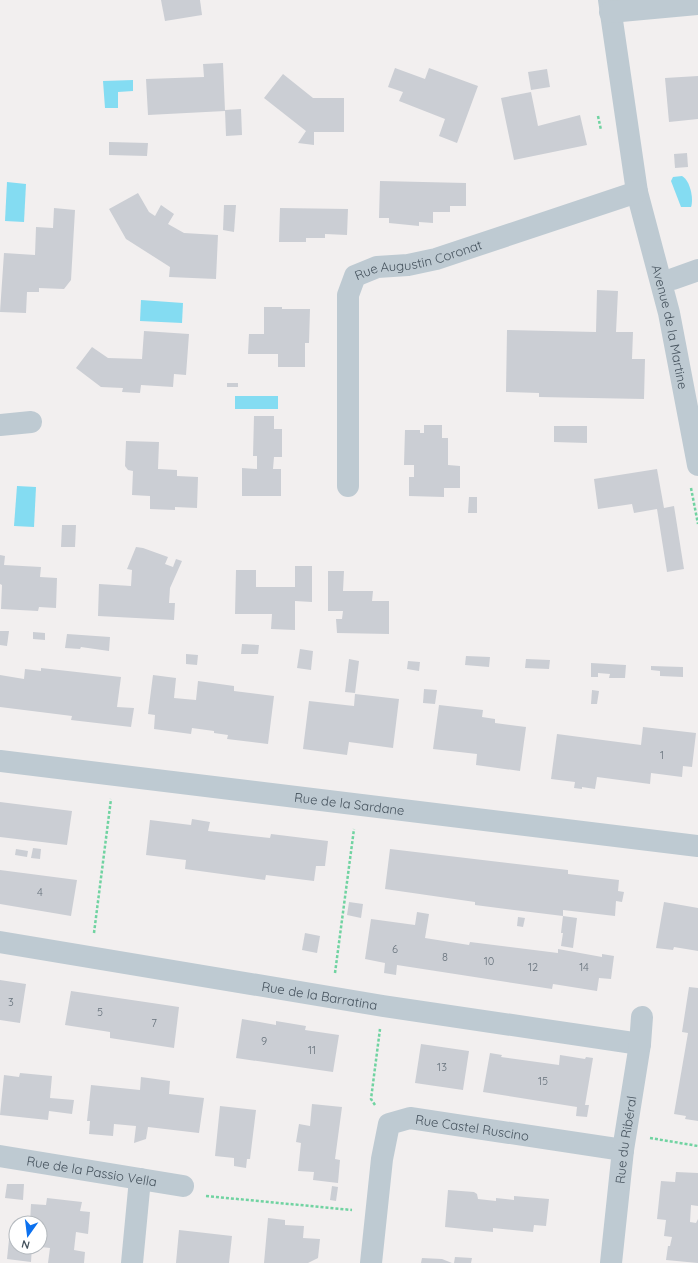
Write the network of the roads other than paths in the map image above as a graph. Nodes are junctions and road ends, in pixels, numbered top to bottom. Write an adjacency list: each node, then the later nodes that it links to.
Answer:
1 (605, 4): 2 (street); 3 (street, Avenue de la Martine)
2 (698, 4)
3 (640, 202): 5 (street, Avenue de la Martine); 9 (street, Avenue de la Martine); 10 (street, Rue Augustin Coronat)
4 (698, 270): 5 (street)
5 (673, 279): 6 (street, Avenue de la Martine)
6 (698, 387)
7 (31, 422): 8 (street)
8 (0, 424)
9 (698, 465)
10 (348, 486)
11 (0, 761): 12 (street, Rue de la Sardane)
12 (698, 846)
13 (0, 942): 15 (street, Rue de la Barratina)
14 (642, 1017): 15 (street, Rue du Ribéral)
15 (640, 1044): 16 (street, Rue du Ribéral)
16 (624, 1142): 21 (street, Rue Castel Ruscino); 22 (street, Rue du Ribéral)
17 (0, 1156): 18 (street, Rue de la Passio Vella)
18 (140, 1179): 19 (street, Rue de la Passio Vella); 20 (street)
19 (183, 1186)
20 (132, 1263)
21 (371, 1263)
22 (611, 1263)

